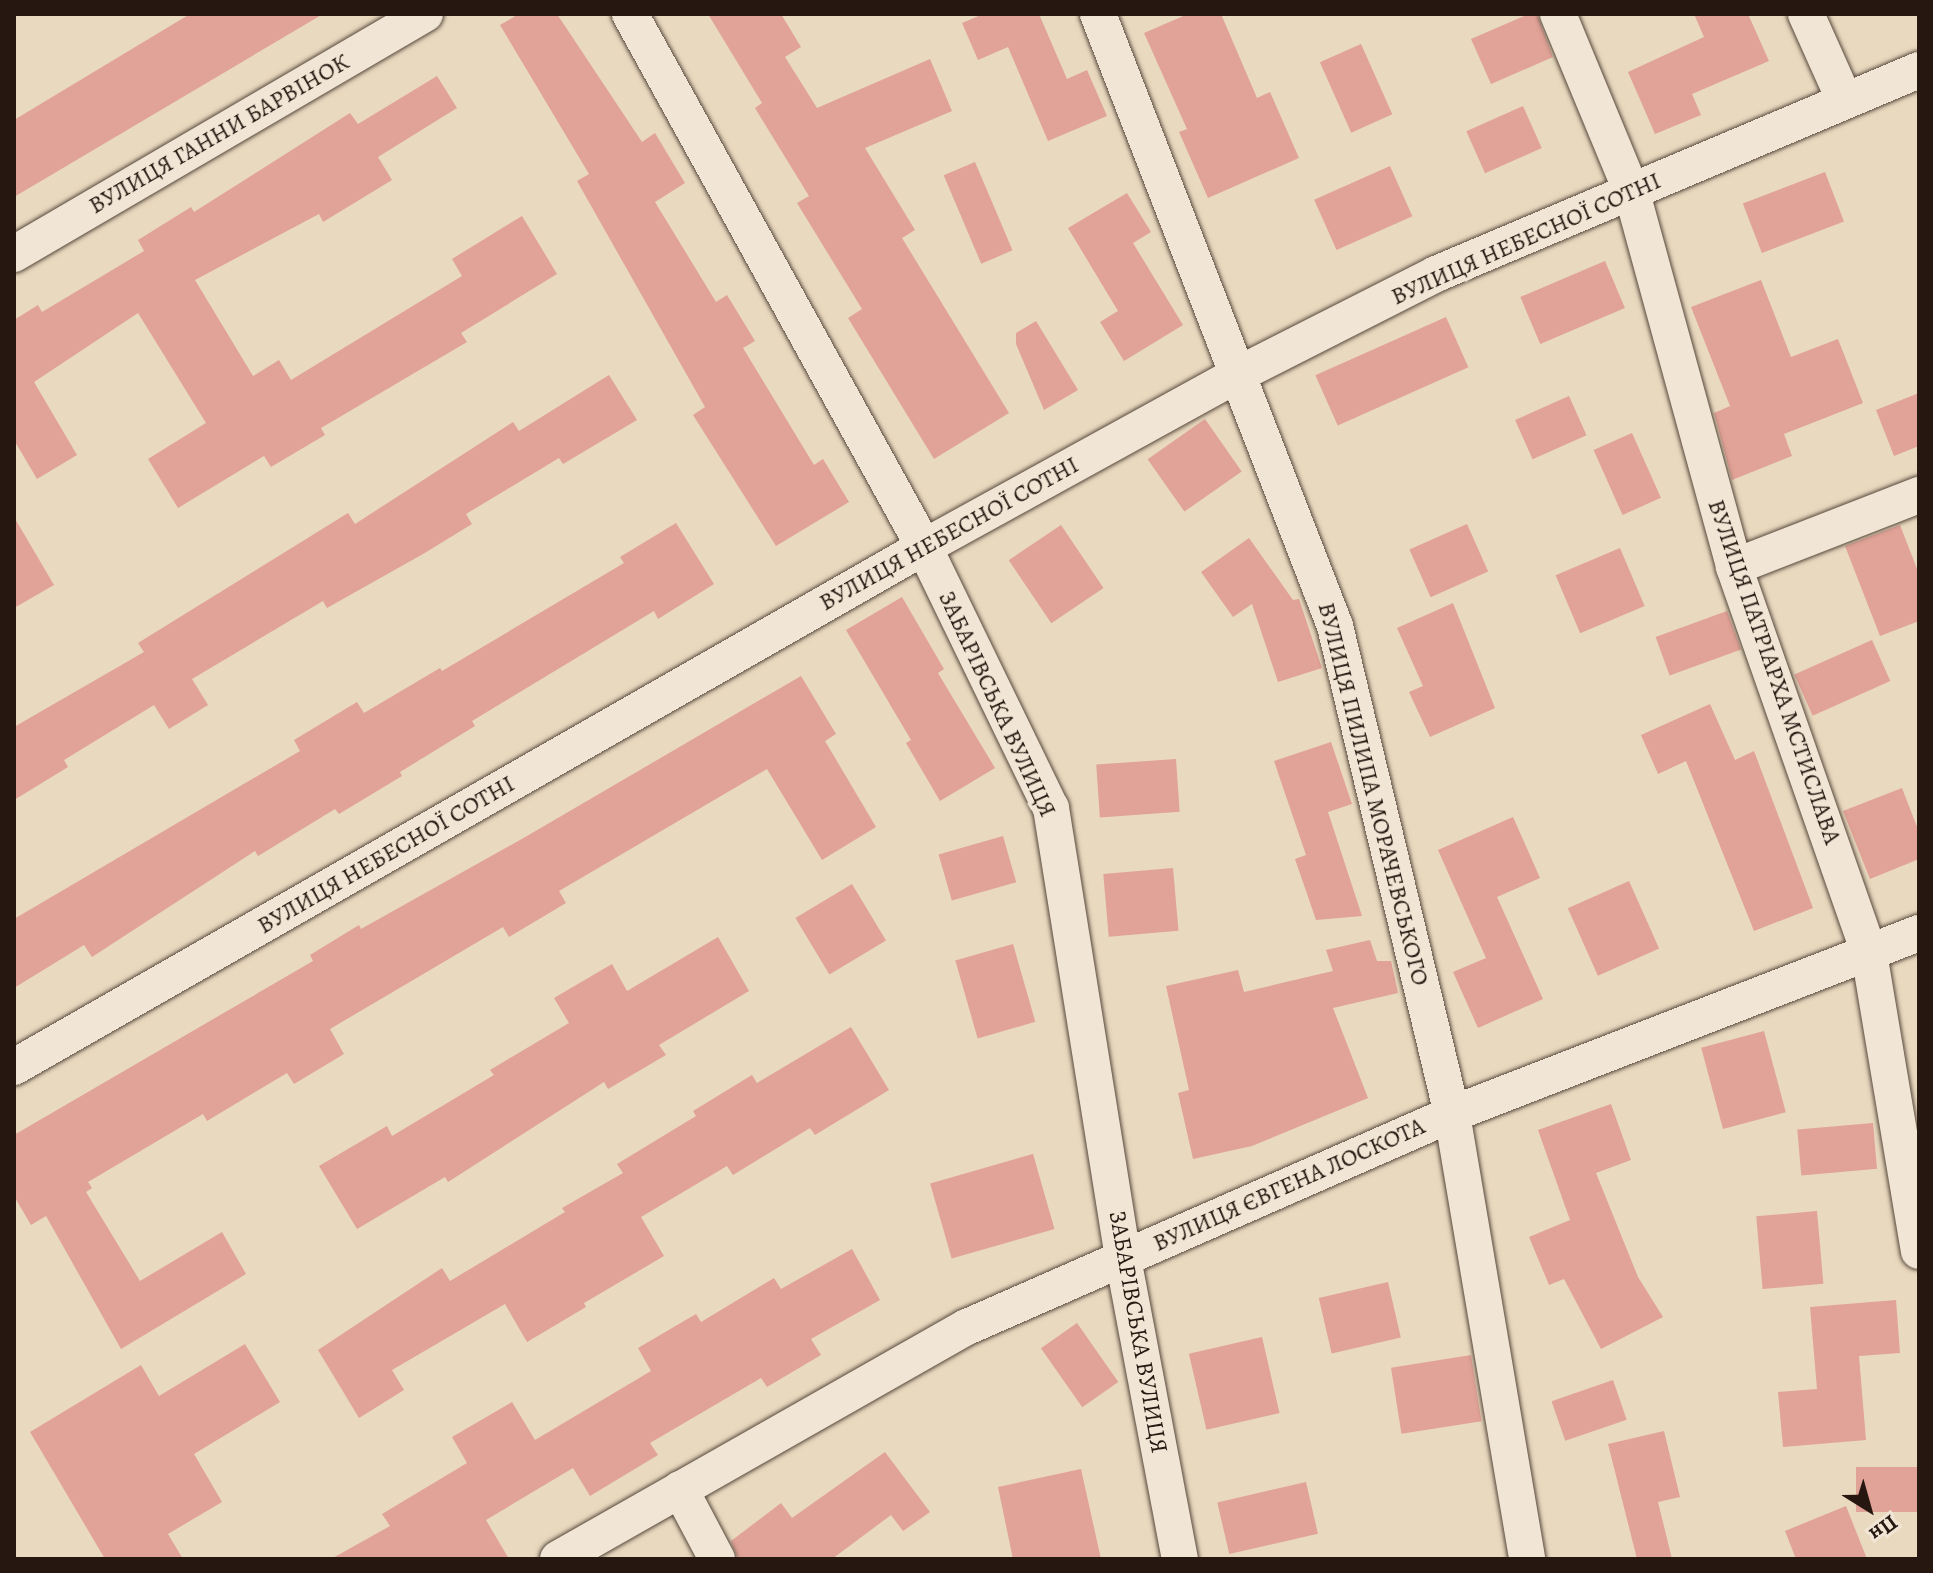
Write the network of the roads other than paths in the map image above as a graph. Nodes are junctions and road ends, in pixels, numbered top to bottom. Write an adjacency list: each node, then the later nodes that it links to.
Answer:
1 (425, 14): 9 (street, ВУЛИЦЯ ГАННИ БАРВІНОК)
2 (630, 14): 12 (street, ЗАБАРІВСЬКА ВУЛИЦЯ)
3 (1098, 14): 10 (street, ВУЛИЦЯ ПИЛИПА МОРАЧЕВСЬКОГО)
4 (1558, 14): 8 (street, ВУЛИЦЯ ПАТРІАРХА МСТИСЛАВА)
5 (1806, 14): 7 (street)
6 (1919, 70): 7 (street, ВУЛИЦЯ НЕБЕСНОЇ СОТНІ)
7 (1845, 101): 8 (street, ВУЛИЦЯ НЕБЕСНОЇ СОТНІ)
8 (1632, 193): 10 (street, ВУЛИЦЯ НЕБЕСНОЇ СОТНІ); 13 (street, ВУЛИЦЯ ПАТРІАРХА МСТИСЛАВА)
9 (14, 254)
10 (1237, 375): 12 (street, ВУЛИЦЯ НЕБЕСНОЇ СОТНІ); 17 (street, ВУЛИЦЯ ПИЛИПА МОРАЧЕВСЬКОГО)
11 (1919, 495): 13 (street)
12 (924, 547): 16 (street, ВУЛИЦЯ НЕБЕСНОЇ СОТНІ); 19 (street, ЗАБАРІВСЬКА ВУЛИЦЯ)
13 (1734, 567): 15 (street, ВУЛИЦЯ ПАТРІАРХА МСТИСЛАВА)
14 (1919, 933): 15 (street, ВУЛИЦЯ ЄВГЕНА ЛОСКОТА)
15 (1869, 953): 17 (street, ВУЛИЦЯ ЄВГЕНА ЛОСКОТА); 18 (street, ВУЛИЦЯ ПАТРІАРХА МСТИСЛАВА)
16 (14, 1067)
17 (1452, 1114): 19 (street, ВУЛИЦЯ ЄВГЕНА ЛОСКОТА); 24 (street, ВУЛИЦЯ ПИЛИПА МОРАЧЕВСЬКОГО)
18 (1919, 1251)
19 (1123, 1258): 20 (street, ВУЛИЦЯ ЄВГЕНА ЛОСКОТА); 23 (street, ЗАБАРІВСЬКА ВУЛИЦЯ)
20 (680, 1489): 21 (street, ВУЛИЦЯ ЄВГЕНА ЛОСКОТА); 22 (street)
21 (558, 1559)
22 (717, 1559)
23 (1180, 1559)
24 (1527, 1559)

